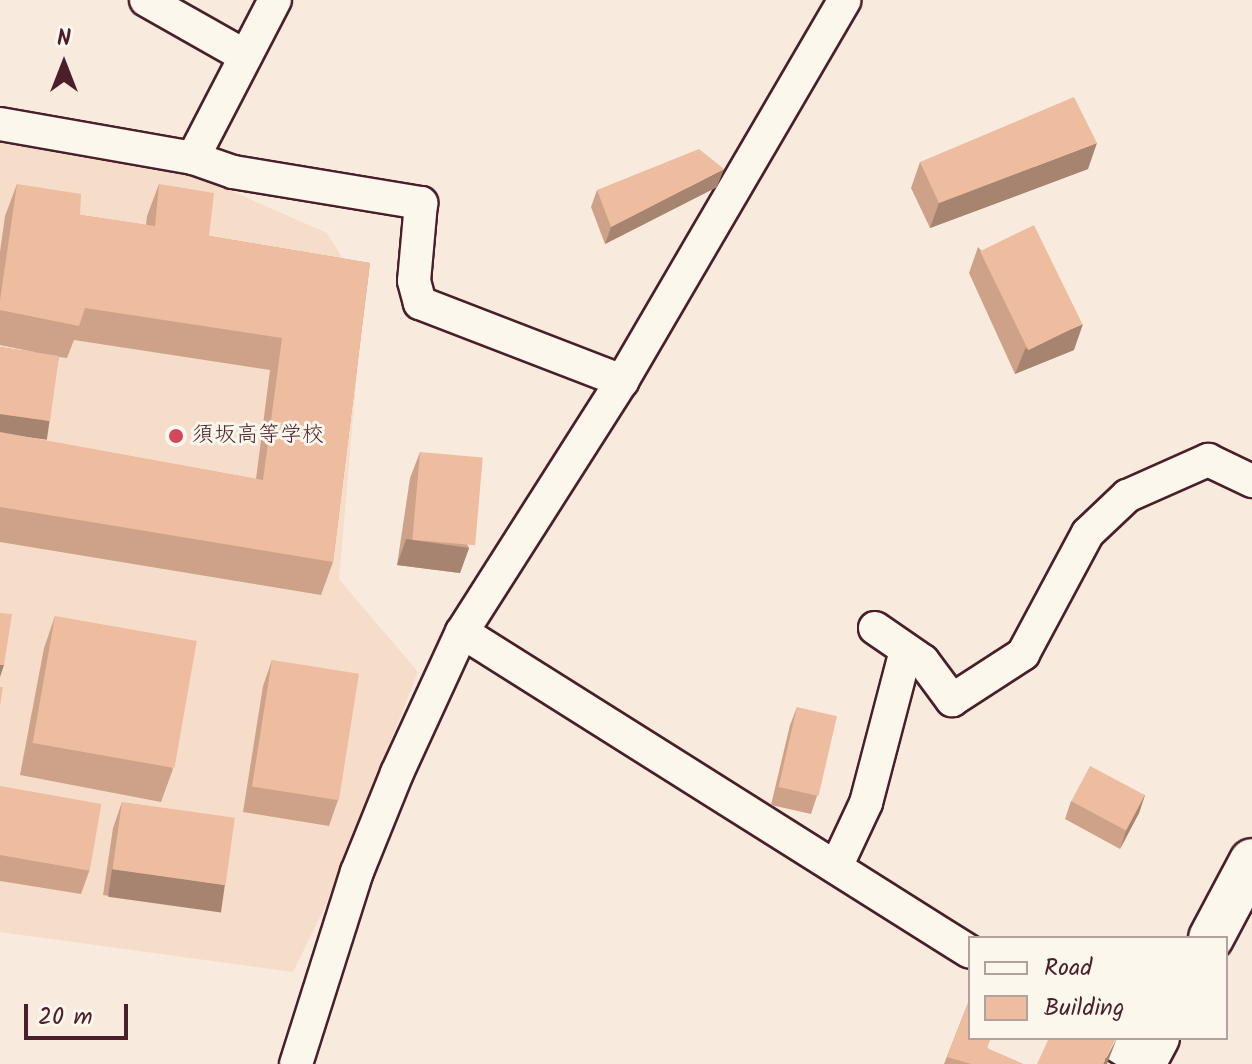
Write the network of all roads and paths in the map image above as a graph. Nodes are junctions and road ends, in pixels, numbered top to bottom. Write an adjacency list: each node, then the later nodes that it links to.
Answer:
1 (146, 0): 4 (street)
2 (275, 0): 4 (street)
3 (845, 0): 7 (street)
4 (245, 56): 6 (street)
5 (0, 124): 6 (street)
6 (193, 158): 7 (street)
7 (622, 381): 10 (street)
8 (1252, 481): 11 (street)
9 (875, 628): 11 (street)
10 (462, 632): 13 (street); 18 (street)
11 (906, 650): 13 (street)
12 (1252, 861): 14 (street)
13 (836, 867): 15 (street)
14 (1212, 936)
15 (968, 951)
16 (1109, 1040): 17 (street)
17 (1147, 1057)
18 (296, 1064)

